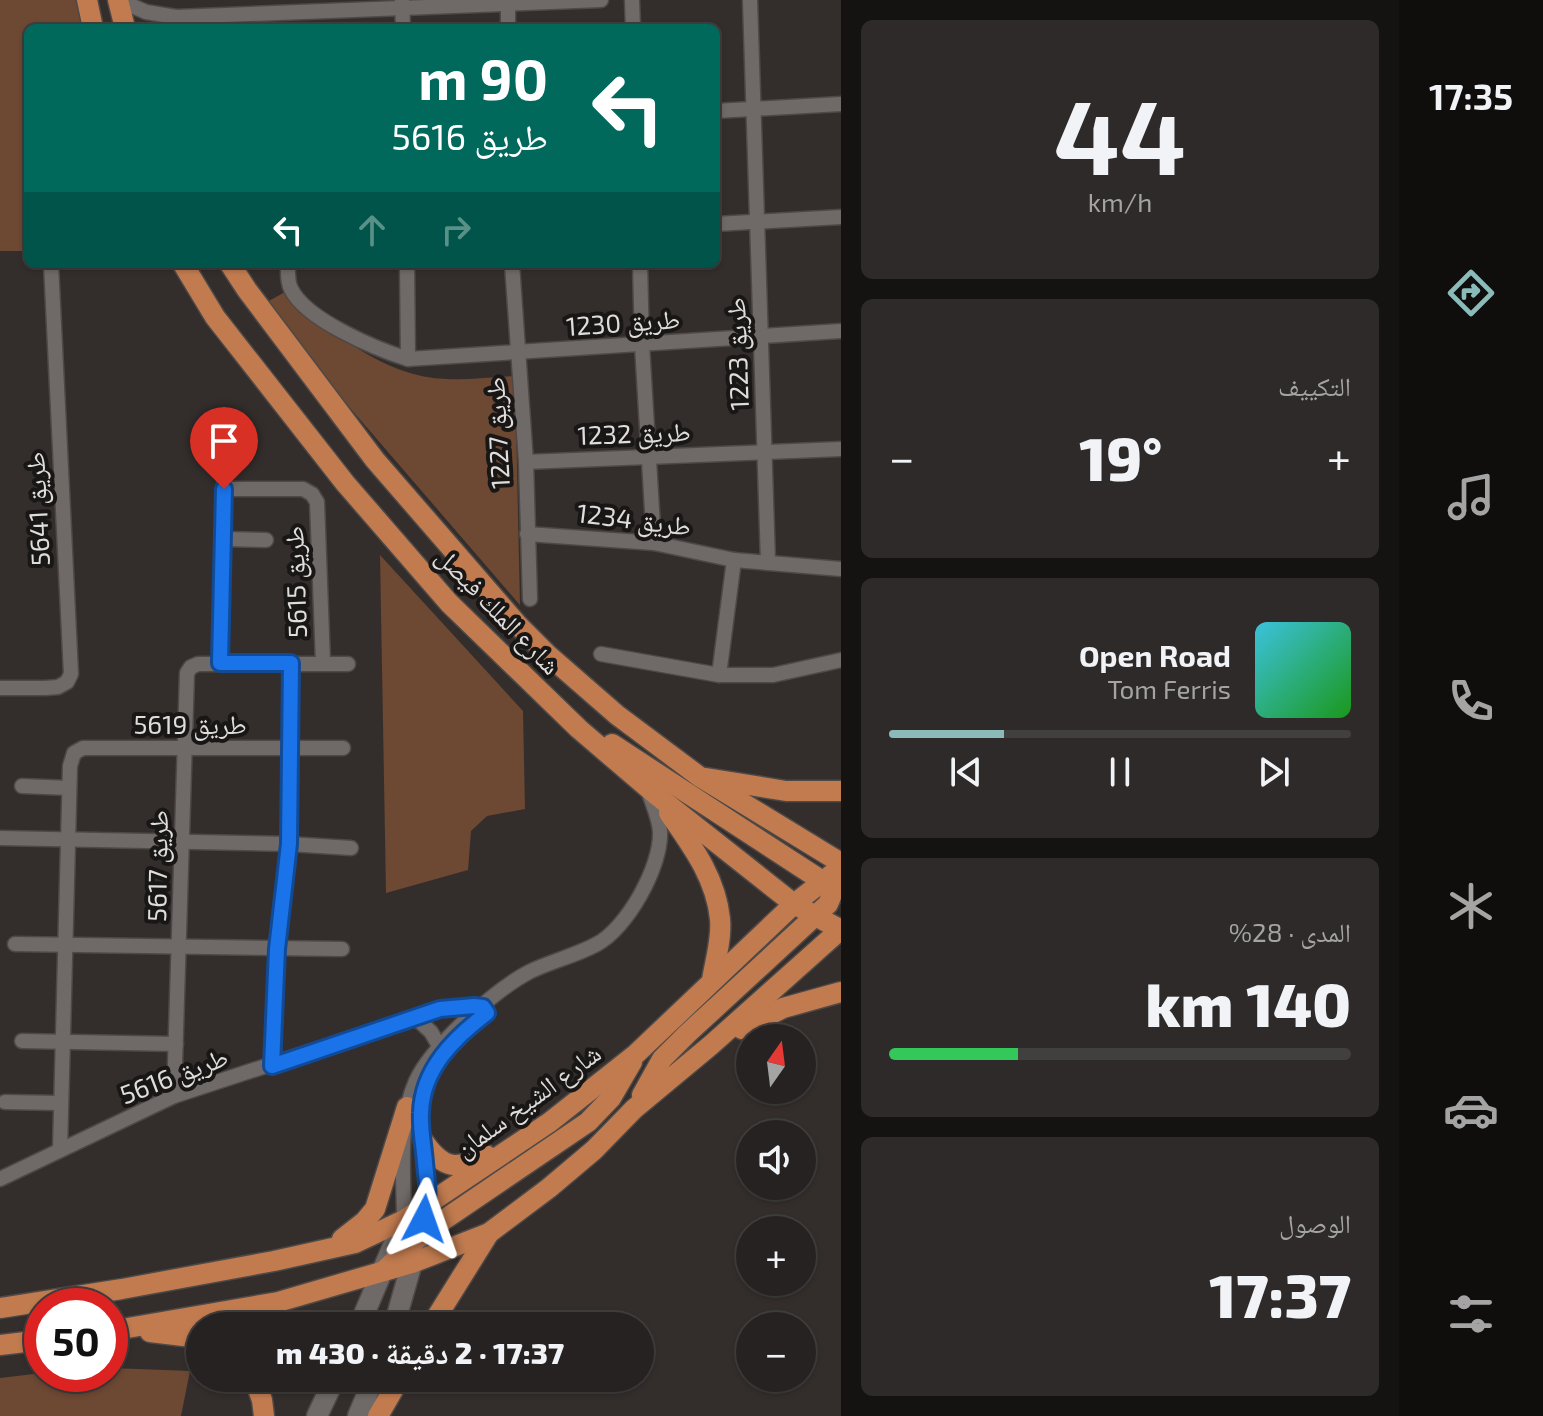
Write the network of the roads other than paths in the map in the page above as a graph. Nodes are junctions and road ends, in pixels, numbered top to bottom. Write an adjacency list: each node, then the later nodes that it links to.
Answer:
1 (87, 0): 10 (main road)
2 (119, 0): 8 (street); 11 (main road)
3 (601, 0): 7 (street)
4 (632, 0): 15 (street)
5 (750, 0): 17 (street, طريق 1223)
6 (402, 3): 7 (street); 9 (street); 13 (street)
7 (508, 3): 14 (street)
8 (176, 17): 9 (street); 12 (street)
9 (285, 21)
10 (92, 24)
11 (124, 24)
12 (164, 24)
13 (403, 24)
14 (508, 24)
15 (633, 24)
16 (841, 104): 17 (street)
17 (751, 109): 18 (street); 20 (street, طريق 1223)
18 (720, 111)
19 (841, 217): 20 (street)
20 (755, 222): 21 (street); 30 (street, طريق 1223)
21 (720, 224)
22 (51, 268): 55 (street, طريق 5641)
23 (185, 268): 56 (main road, شارع الملك فيصل)
24 (233, 268): 60 (main road, شارع الملك فيصل)
25 (288, 268): 33 (street)
26 (407, 268): 33 (street)
27 (512, 268): 32 (street, طريق 1227)
28 (640, 268): 31 (street)
29 (841, 331): 30 (street, طريق 1230)
30 (762, 335): 31 (street, طريق 1230); 36 (street, طريق 1223)
31 (642, 345): 32 (street, طريق 1230); 37 (street)
32 (517, 354): 33 (street, طريق 1230); 38 (street, طريق 1227)
33 (408, 359)
34 (841, 449): 36 (street, طريق 1232)
35 (225, 452): 39 (street)
36 (765, 452): 37 (street, طريق 1232); 45 (street, طريق 1223)
37 (648, 458): 38 (street, طريق 1232); 43 (street)
38 (526, 462): 40 (street, طريق 1227)
39 (224, 489): 41 (street); 52 (street, طريق 5615)
40 (527, 534): 43 (street, طريق 1234); 47 (street, طريق 1227)
41 (223, 539): 42 (street); 50 (street)
42 (266, 540)
43 (654, 543): 44 (street, طريق 1234)
44 (734, 560): 45 (street, طريق 1234); 54 (street)
45 (768, 562): 46 (street, طريق 1234)
46 (841, 569)
47 (530, 599)
48 (601, 654): 54 (street)
49 (841, 660): 54 (street)
50 (220, 663): 51 (street, طريق 5617); 59 (street, طريق 5617)
51 (291, 663): 52 (street, طريق 5617); 57 (street, طريق 5615)
52 (323, 663): 53 (street, طريق 5617)
53 (348, 664)
54 (719, 675)
55 (0, 688)
56 (579, 729): 63 (main road, شارع الملك فيصل); 71 (main road)
57 (289, 748): 58 (street, طريق 5619); 59 (street, طريق 5619); 68 (street, طريق 5615)
58 (343, 748)
59 (185, 749): 62 (street, طريق 5619); 67 (street, طريق 5617)
60 (700, 777): 64 (main road); 70 (main road, شارع الملك فيصل)
61 (22, 786): 62 (street)
62 (69, 788): 66 (street, طريق 5619)
63 (651, 790): 72 (main road, شارع الملك فيصل); 79 (main road); 81 (street)
64 (841, 791)
65 (0, 838): 66 (street)
66 (69, 839): 67 (street); 75 (street, طريق 5619)
67 (182, 841): 68 (street); 76 (street, طريق 5617)
68 (289, 844): 69 (street); 77 (street, طريق 5615)
69 (351, 848)
70 (841, 865): 71 (main road, شارع الشيخ سلمان)
71 (832, 894): 72 (main road, شارع الملك فيصل); 72 (main road, شارع الشيخ سلمان); 73 (main road, شارع الملك فيصل); 94 (main road)
72 (794, 904): 79 (main road, شارع الشيخ سلمان)
73 (841, 930): 86 (main road)
74 (15, 944): 75 (street)
75 (64, 944): 76 (street); 84 (street, طريق 5619)
76 (180, 945): 77 (street); 85 (street, طريق 5617)
77 (277, 949): 78 (street); 89 (street, طريق 5615)
78 (342, 949)
79 (712, 980): 88 (main road, شارع الشيخ سلمان)
80 (835, 995): 86 (main road)
81 (485, 1010): 82 (street, طريق 5616); 87 (street)
82 (416, 1018): 87 (street); 89 (street, طريق 5616)
83 (22, 1041): 84 (street)
84 (61, 1042): 85 (street); 92 (street, طريق 5619)
85 (176, 1044): 90 (street, طريق 5617)
86 (711, 1045): 94 (main road)
87 (441, 1050): 93 (street); 96 (street)
88 (636, 1054): 95 (main road, شارع الشيخ سلمان); 102 (main road)
89 (272, 1066): 90 (street, طريق 5616)
90 (174, 1096): 97 (street, طريق 5616)
91 (5, 1102): 92 (street)
92 (59, 1103): 97 (street, طريق 5619)
93 (407, 1107): 100 (street); 103 (main road)
94 (634, 1109): 101 (main road)
95 (550, 1122): 96 (main road); 99 (main road, شارع الشيخ سلمان)
96 (424, 1142): 99 (street)
97 (60, 1150): 98 (street, طريق 5616)
98 (0, 1179)
99 (429, 1203): 100 (main road, شارع الشيخ سلمان); 102 (main road)
100 (404, 1220): 103 (main road, شارع الشيخ سلمان); 105 (main road)
101 (489, 1233): 104 (main road); 109 (main road)
102 (420, 1236): 104 (main road); 105 (main road)
103 (318, 1251): 106 (main road, شارع الشيخ سلمان)
104 (412, 1263): 105 (main road); 108 (main road)
105 (384, 1271): 107 (main road); 110 (main road)
106 (0, 1308)
107 (365, 1312)
108 (398, 1312)
109 (440, 1312)
110 (128, 1328)
111 (128, 1331): 112 (main road)
112 (186, 1336)
113 (24, 1342): 114 (main road)
114 (0, 1345)
115 (259, 1392): 119 (main road)
116 (328, 1392): 120 (main road)
117 (368, 1392): 121 (main road)
118 (392, 1392): 122 (main road)
119 (264, 1416)
120 (317, 1416)
121 (358, 1416)
122 (378, 1416)

